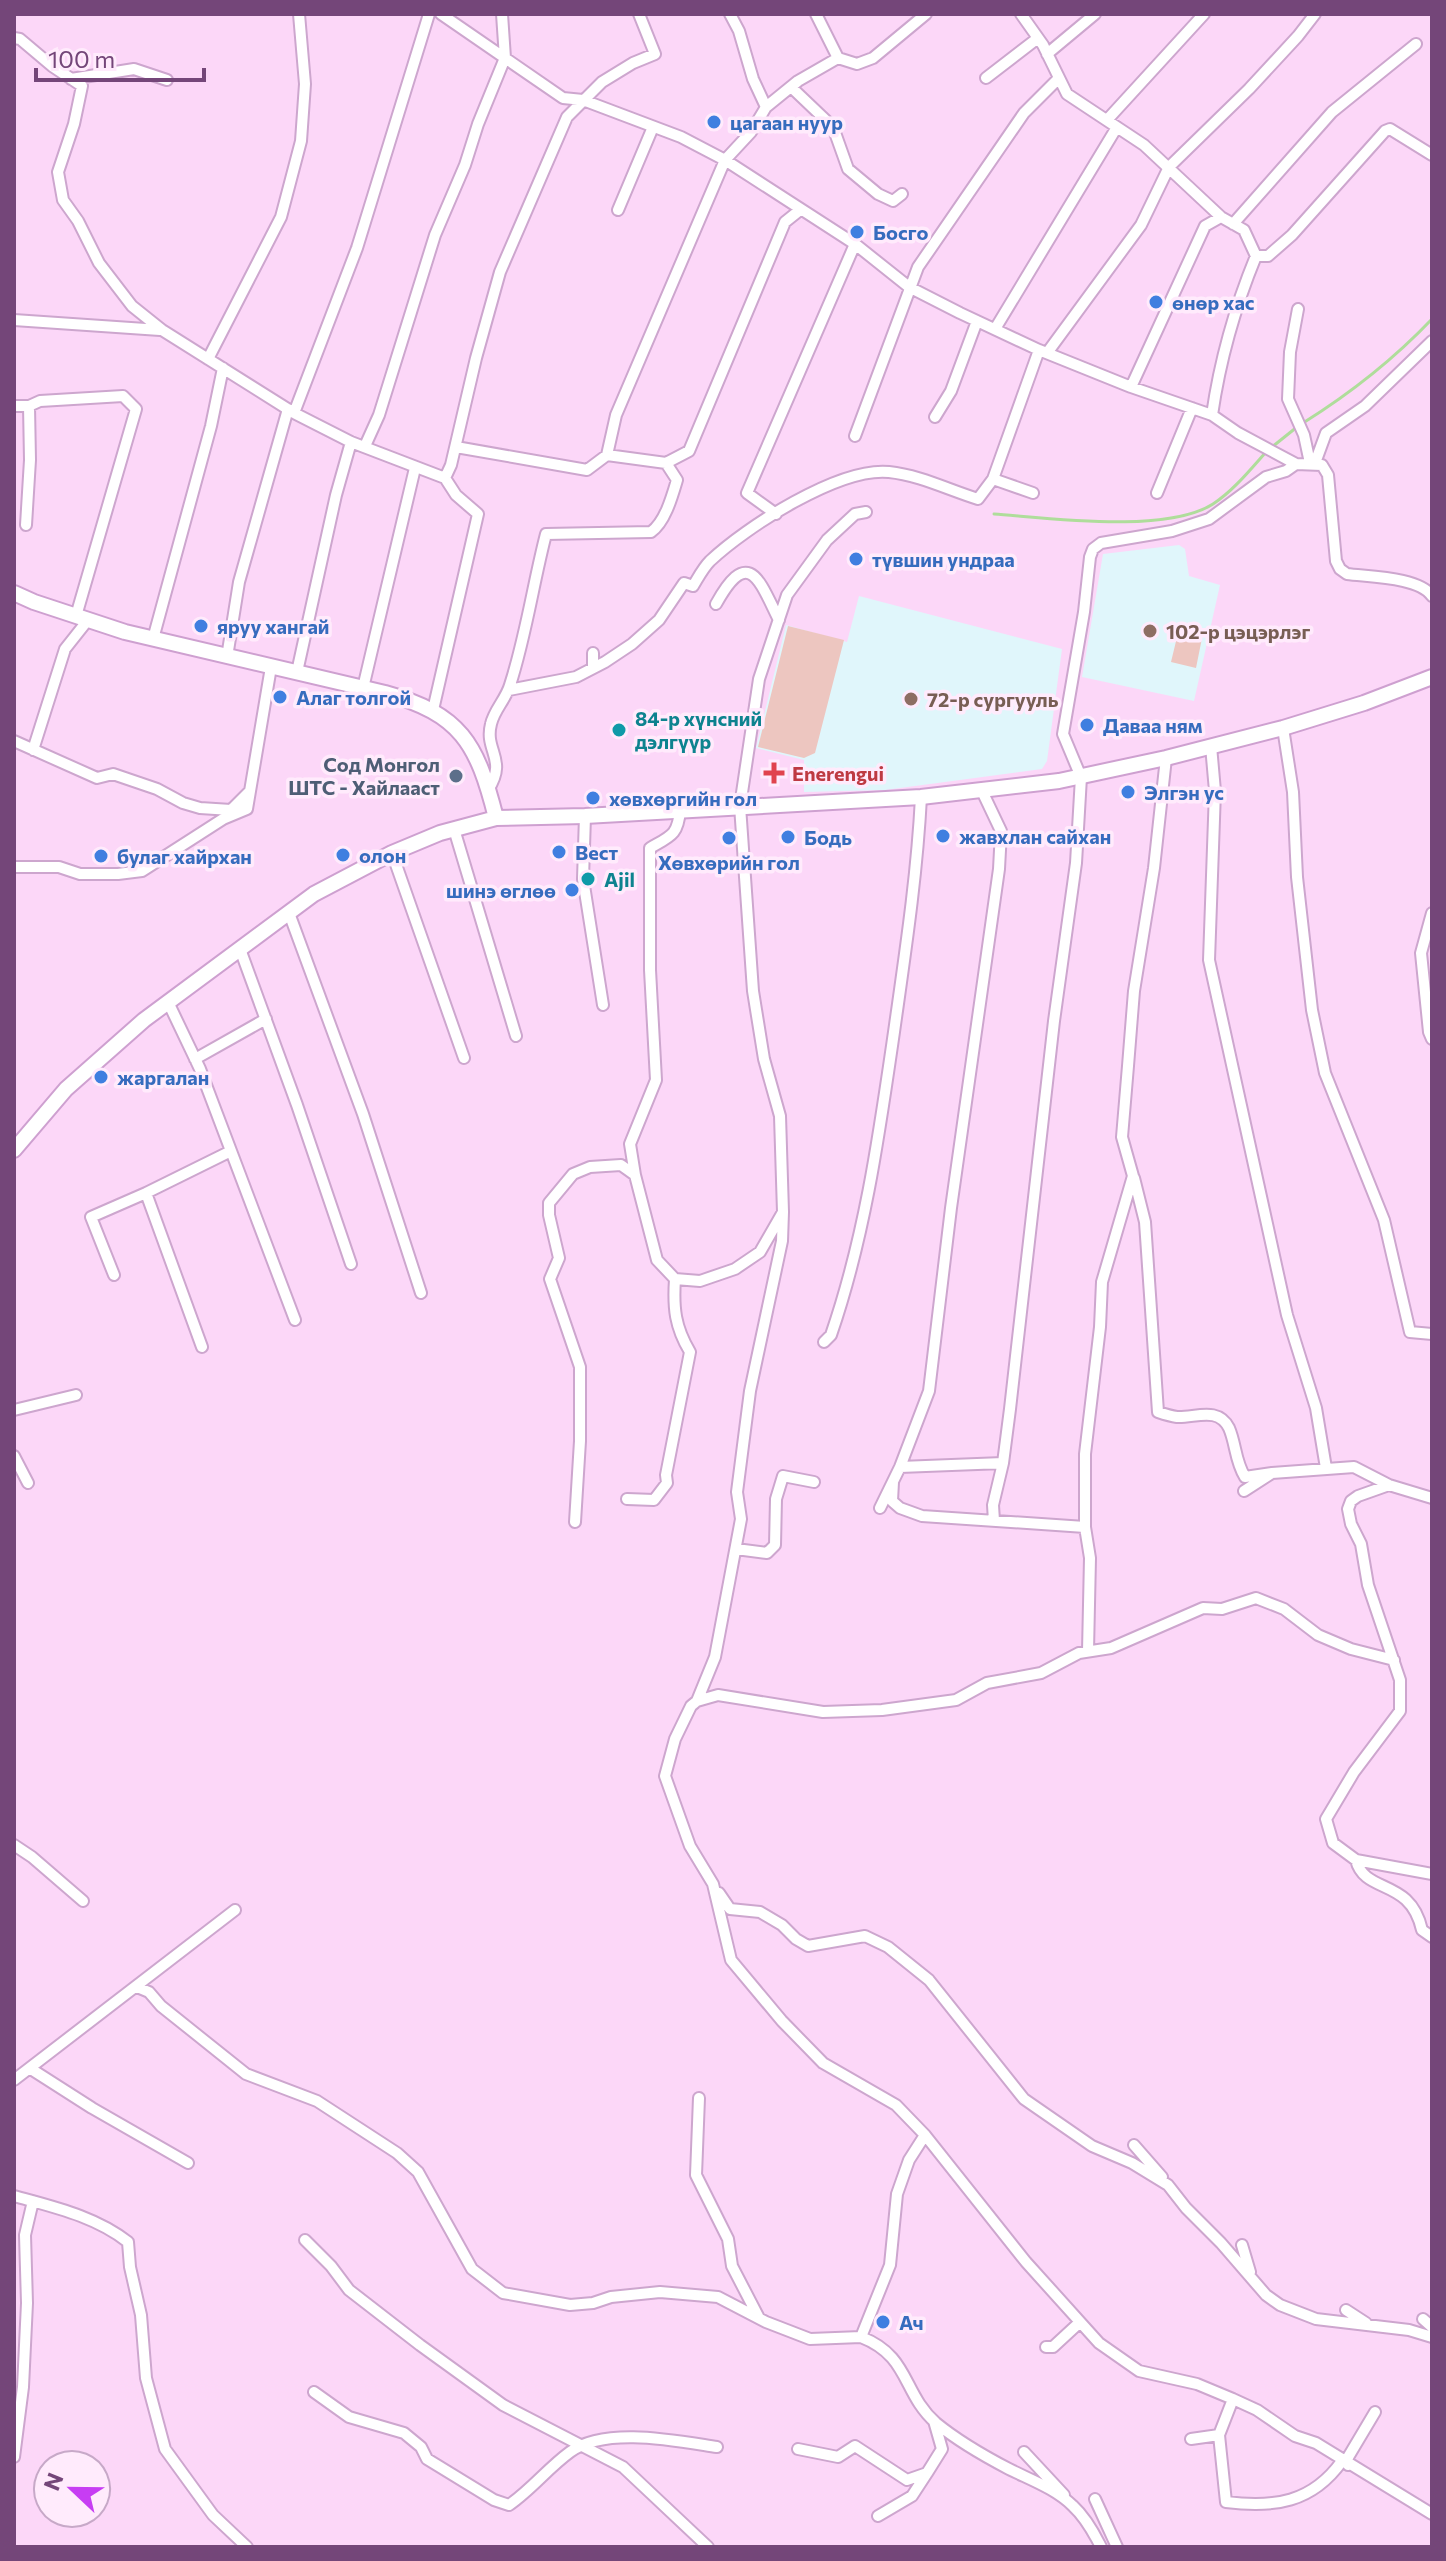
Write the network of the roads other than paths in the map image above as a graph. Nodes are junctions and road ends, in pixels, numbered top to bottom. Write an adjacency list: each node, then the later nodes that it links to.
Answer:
1 (299, 14): 46 (street)
2 (429, 14): 52 (street)
3 (441, 14): 17 (street)
4 (502, 14): 17 (street)
5 (639, 14): 24 (street)
6 (730, 14): 25 (street)
7 (816, 14): 18 (street)
8 (926, 14): 18 (street)
9 (1021, 14): 14 (street)
10 (1095, 14): 16 (street)
11 (1204, 14): 26 (street)
12 (1312, 15): 30 (street)
13 (14, 38): 20 (street)
14 (1038, 38): 16 (street); 19 (street)
15 (1416, 44): 35 (street)
16 (1047, 54): 21 (street)
17 (505, 58): 24 (street); 57 (street)
18 (838, 58): 23 (street)
19 (986, 78)
20 (71, 79): 22 (street); 43 (street)
21 (1058, 79): 26 (street); 38 (street)
22 (167, 80)
23 (791, 87): 25 (street); 31 (street)
24 (583, 100): 27 (street); 58 (street)
25 (766, 107): 29 (street)
26 (1112, 123): 30 (street); 42 (street)
27 (653, 127): 29 (street); 32 (street)
28 (1432, 155): 37 (street)
29 (725, 160): 33 (street); 59 (street)
30 (1169, 167): 34 (street); 45 (street)
31 (902, 194)
32 (618, 210)
33 (800, 210): 36 (street); 60 (street)
34 (1221, 217): 35 (street); 48 (street)
35 (1233, 224): 37 (street)
36 (855, 244): 38 (street); 69 (street)
37 (1256, 256): 53 (street)
38 (909, 287): 41 (street); 55 (street)
39 (1298, 309): 61 (street)
40 (14, 320): 43 (street)
41 (977, 321): 42 (street); 54 (street)
42 (995, 329): 45 (street)
43 (162, 330): 46 (street)
44 (1432, 341): 61 (street)
45 (1043, 352): 48 (street); 65 (street)
46 (208, 359): 47 (street)
47 (223, 368): 52 (street); 76 (street)
48 (1131, 387): 51 (street)
49 (14, 406): 50 (street)
50 (29, 406): 70 (street); 74 (street)
51 (1192, 408): 53 (street); 67 (street)
52 (291, 411): 56 (street); 78 (street)
53 (1212, 415): 62 (street)
54 (935, 417)
55 (855, 436)
56 (351, 442): 57 (street); 81 (street)
57 (365, 446): 63 (street)
58 (456, 447): 59 (street); 64 (street)
59 (607, 455): 60 (street)
60 (666, 463): 84 (street)
61 (1313, 463): 62 (street); 72 (street)
62 (1296, 464): 91 (street)
63 (415, 468): 64 (street); 83 (street)
64 (445, 478): 85 (street)
65 (993, 479): 66 (street); 69 (street)
66 (1033, 493)
67 (1157, 493)
68 (866, 512): 75 (street)
69 (776, 514): 80 (street)
70 (26, 525)
71 (14, 593): 74 (main road)
72 (1432, 596)
73 (716, 604): 75 (street)
74 (82, 618): 76 (main road); 89 (street)
75 (779, 620): 96 (street)
76 (153, 639): 78 (main road)
77 (593, 653): 80 (street)
78 (227, 657): 79 (main road)
79 (271, 667): 81 (main road); 94 (street)
80 (593, 668): 84 (street)
81 (297, 672): 83 (main road)
82 (1432, 679): 86 (main road)
83 (363, 688): 85 (main road)
84 (509, 690): 92 (street)
85 (433, 710): 92 (main road)
86 (1283, 728): 88 (main road); 124 (street)
87 (14, 741): 89 (street)
88 (1211, 746): 90 (main road); 132 (street)
89 (33, 750): 94 (street)
90 (1166, 758): 91 (main road); 116 (street)
91 (1081, 777): 93 (main road); 130 (street)
92 (488, 790): 99 (main road)
93 (982, 791): 95 (main road); 131 (street)
94 (249, 792): 102 (street)
95 (921, 797): 96 (main road); 125 (street)
96 (740, 806): 97 (main road); 118 (street)
97 (680, 810): 98 (main road); 115 (street)
98 (585, 816): 99 (main road); 107 (street)
99 (496, 818): 100 (main road)
100 (454, 829): 101 (main road); 109 (street)
101 (392, 853): 103 (main road); 111 (street)
102 (14, 867)
103 (289, 913): 105 (main road); 122 (street)
104 (1432, 913): 110 (street)
105 (240, 949): 106 (main road); 108 (street)
106 (168, 1002): 112 (street); 113 (main road)
107 (603, 1005)
108 (266, 1019): 112 (street); 119 (street)
109 (516, 1036)
110 (1432, 1039)
111 (464, 1058)
112 (195, 1059): 114 (street)
113 (14, 1150)
114 (231, 1151): 117 (street); 123 (street)
115 (635, 1175): 121 (street); 143 (street)
116 (1133, 1176): 133 (street); 144 (street)
117 (146, 1193): 120 (street); 126 (street)
118 (783, 1212): 121 (street); 145 (street)
119 (351, 1264)
120 (114, 1275)
121 (675, 1279): 140 (street)
122 (421, 1293)
123 (295, 1320)
124 (1432, 1334)
125 (824, 1342)
126 (202, 1347)
127 (76, 1395): 128 (street)
128 (14, 1410)
129 (14, 1456): 136 (street)
130 (1003, 1463): 131 (street); 142 (street)
131 (900, 1467): 135 (street)
132 (1326, 1468): 133 (street); 137 (street)
133 (1272, 1473): 138 (street)
134 (814, 1482): 145 (street)
135 (893, 1482): 141 (street); 142 (street)
136 (28, 1483)
137 (1389, 1485): 139 (street); 147 (street)
138 (1244, 1491)
139 (1432, 1498)
140 (627, 1499)
141 (880, 1508)
142 (994, 1521): 144 (street)
143 (575, 1522)
144 (1085, 1527): 146 (street)
145 (736, 1549): 148 (street)
146 (1088, 1651): 147 (street); 148 (street)
147 (1394, 1660): 150 (street)
148 (697, 1701): 152 (street)
149 (14, 1845): 153 (street)
150 (1356, 1860): 151 (street); 155 (street)
151 (1432, 1874)
152 (713, 1884): 160 (street); 163 (street)
153 (83, 1901)
154 (235, 1910): 156 (street)
155 (1432, 1937)
156 (137, 1987): 157 (street); 170 (street)
157 (31, 2069): 158 (street); 162 (street)
158 (14, 2080)
159 (699, 2098): 170 (street)
160 (925, 2135): 171 (street); 173 (street)
161 (1134, 2145): 163 (street)
162 (188, 2163)
163 (1168, 2185): 168 (street)
164 (14, 2196): 165 (street)
165 (33, 2201): 186 (street); 193 (street)
166 (305, 2240): 182 (street)
167 (1242, 2245): 168 (street)
168 (1254, 2281): 172 (street)
169 (1346, 2310): 172 (street)
170 (759, 2318): 173 (street)
171 (1079, 2323): 175 (street); 177 (street)
172 (1371, 2326): 174 (street)
173 (861, 2337): 179 (street)
174 (1432, 2337)
175 (1046, 2347)
176 (314, 2392): 182 (street)
177 (1233, 2399): 180 (street); 187 (street)
178 (1375, 2412): 187 (street)
179 (934, 2421): 188 (street); 190 (street)
180 (1219, 2435): 181 (street); 187 (street)
181 (1191, 2439)
182 (582, 2445): 183 (street); 194 (street)
183 (717, 2447)
184 (798, 2449): 188 (street)
185 (1024, 2452): 190 (street)
186 (14, 2457)
187 (1345, 2463): 191 (street)
188 (927, 2473): 192 (street)
189 (1095, 2499): 196 (street)
190 (1073, 2505): 195 (street)
191 (1432, 2514)
192 (878, 2516)
193 (247, 2547)
194 (708, 2547)
195 (1101, 2547)
196 (1117, 2547)

